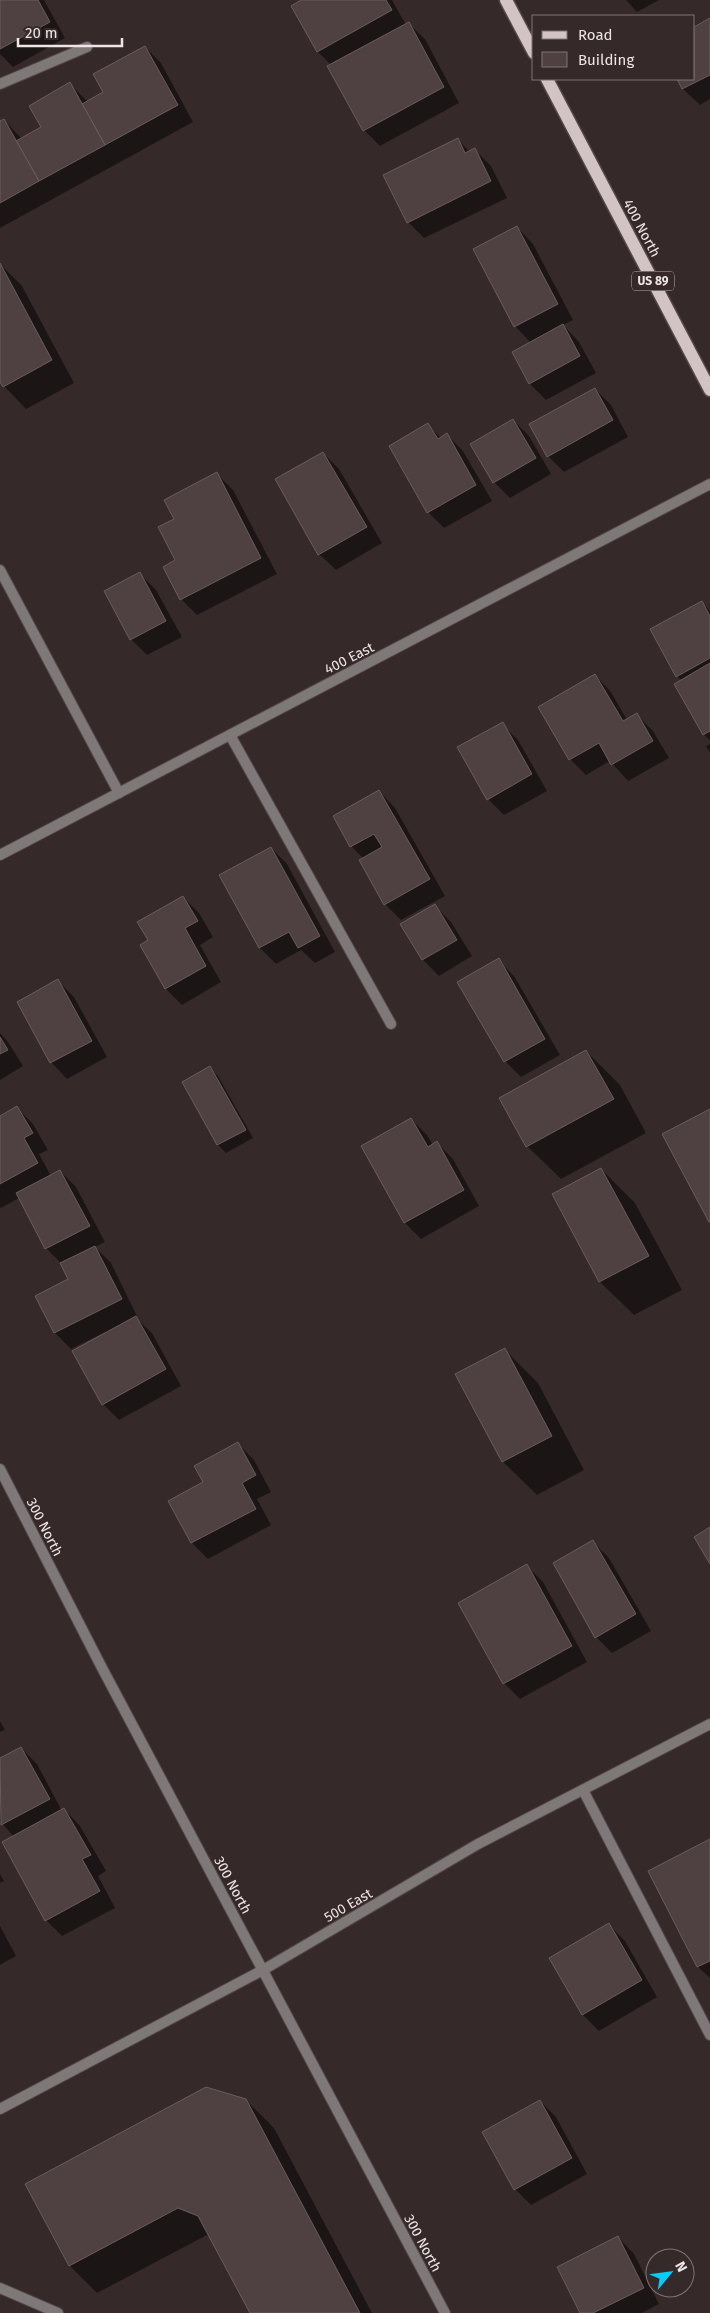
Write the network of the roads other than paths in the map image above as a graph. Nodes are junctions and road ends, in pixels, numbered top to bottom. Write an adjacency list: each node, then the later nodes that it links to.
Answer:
1 (506, 0): 3 (main road)
2 (87, 47): 5 (street)
3 (532, 49)
4 (548, 80): 6 (main road, 400 North / US 89)
5 (0, 84)
6 (710, 390)
7 (710, 484): 9 (street, 400 East)
8 (0, 570): 10 (street)
9 (230, 735): 10 (street, 400 East); 12 (street)
10 (119, 793): 11 (street, 400 East)
11 (0, 855)
12 (391, 1024)
13 (0, 1469): 16 (street, 300 North)
14 (710, 1724): 15 (street, 500 East)
15 (583, 1790): 16 (street, 500 East); 17 (street)
16 (263, 1970): 18 (street, 500 East); 21 (street, 300 North)
17 (710, 2035)
18 (0, 2110)
19 (0, 2288): 20 (street)
20 (58, 2313)
21 (446, 2313)

